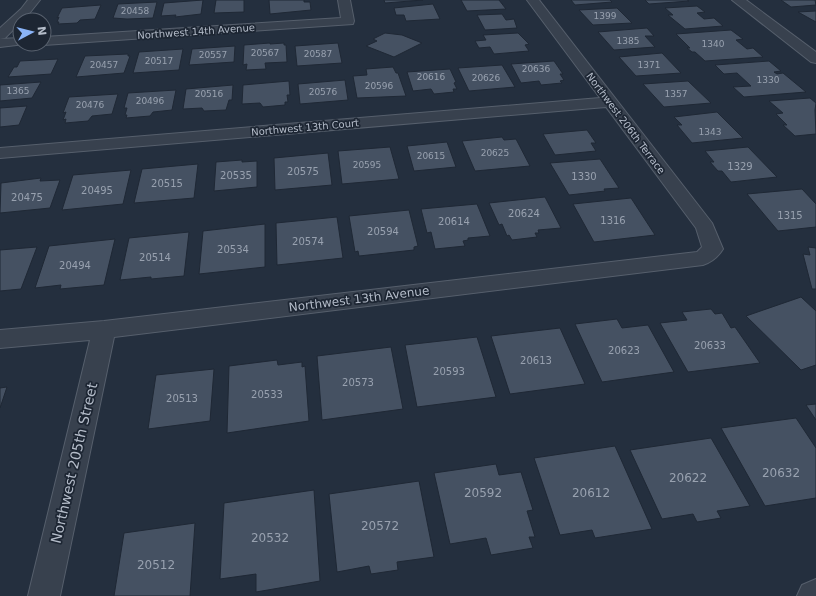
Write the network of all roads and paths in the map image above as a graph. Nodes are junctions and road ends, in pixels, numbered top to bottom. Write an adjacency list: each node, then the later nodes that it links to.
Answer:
1 (34, 0): 5 (street)
2 (344, 0): 6 (street, Northwest 14th Avenue)
3 (533, 0): 10 (street, Northwest 206th Terrace)
4 (738, 0): 9 (street)
5 (0, 36)
6 (52, 40)
7 (12, 42): 8 (street)
8 (0, 43)
9 (816, 59)
10 (610, 102): 11 (street, Northwest 13th Court); 12 (street, Northwest 206th Terrace)
11 (0, 153)
12 (713, 249): 13 (street, Northwest 13th Avenue)
13 (104, 330): 14 (street, Northwest 13th Avenue); 15 (street, Northwest 205th Street)
14 (0, 339)
15 (44, 596)

